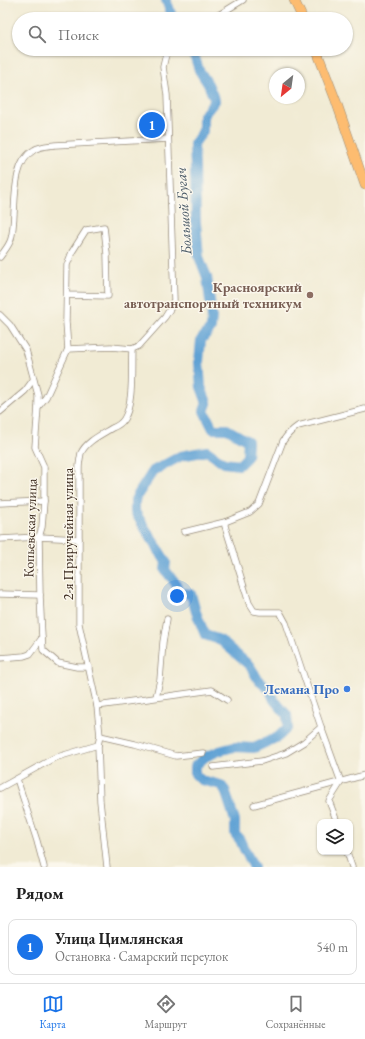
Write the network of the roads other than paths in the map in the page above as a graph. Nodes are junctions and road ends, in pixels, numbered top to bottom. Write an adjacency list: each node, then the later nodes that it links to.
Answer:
1 (243, 0): 3 (street)
2 (294, 0): 4 (main road)
3 (223, 12)
4 (300, 12)
5 (165, 56): 7 (street)
6 (319, 56): 8 (main road)
7 (168, 139): 9 (street); 13 (street)
8 (365, 185)
9 (0, 257)
10 (67, 295): 10 (street); 12 (street)
11 (0, 315): 14 (street)
12 (68, 349): 13 (street); 15 (street, Копьевская улица)
13 (132, 349): 24 (street, 2-я Приручейная улица)
14 (33, 380): 15 (street); 17 (street)
15 (38, 407): 18 (street, Копьевская улица)
16 (365, 409): 20 (street)
17 (0, 412)
18 (44, 501): 19 (street); 22 (street, Копьевская улица)
19 (0, 503)
20 (225, 522): 21 (street); 34 (street)
21 (184, 532)
22 (39, 537): 23 (street); 24 (street); 26 (street, Копьевская улица)
23 (0, 539)
24 (79, 539): 30 (street, 2-я Приручейная улица)
25 (0, 594): 26 (street)
26 (40, 595): 28 (street, Копьевская улица)
27 (167, 619): 31 (street)
28 (42, 638): 29 (street); 30 (street, Копьевская улица)
29 (0, 658)
30 (89, 667): 33 (street, 2-я Приручейная улица)
31 (156, 697): 32 (street); 33 (street)
32 (227, 700)
33 (97, 706): 35 (street, 2-я Приручейная улица)
34 (321, 727): 38 (street); 41 (street)
35 (100, 736): 36 (street, 2-я Приручейная улица); 37 (street)
36 (98, 745): 40 (street); 47 (street, 2-я Приручейная улица)
37 (203, 753)
38 (213, 767)
39 (365, 775): 41 (street)
40 (17, 779): 42 (street); 46 (street)
41 (341, 782): 43 (street); 44 (street)
42 (0, 788)
43 (254, 805)
44 (336, 819)
45 (348, 855): 48 (street)
46 (44, 867)
47 (107, 867)
48 (352, 867)

